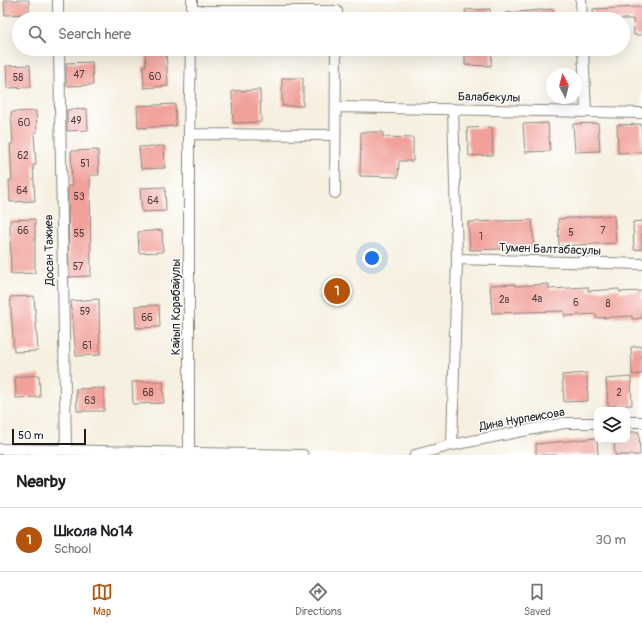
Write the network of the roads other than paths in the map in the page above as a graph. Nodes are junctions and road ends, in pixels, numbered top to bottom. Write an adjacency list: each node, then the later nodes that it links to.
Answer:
1 (58, 0): 5 (street)
2 (192, 0): 6 (street)
3 (338, 0): 7 (street)
4 (581, 0): 8 (street)
5 (58, 12)
6 (192, 12)
7 (337, 12)
8 (582, 12)
9 (59, 56): 27 (street, Досан Тажиев)
10 (192, 56): 17 (street, Кайып Корабайулы)
11 (336, 56): 13 (street)
12 (583, 56): 15 (street)
13 (336, 107): 14 (street, Балабекулы); 18 (street)
14 (453, 109): 15 (street, Балабекулы); 20 (street)
15 (586, 112): 16 (street, Балабекулы)
16 (642, 113)
17 (189, 134): 18 (street); 28 (street, Кайып Корабайулы)
18 (335, 135): 19 (street)
19 (335, 194)
20 (457, 259): 21 (street, Тумен Балтабасулы); 25 (street)
21 (642, 264)
22 (630, 422): 23 (street)
23 (642, 422)
24 (594, 423): 25 (street, Дина Нурпеисова)
25 (452, 446): 30 (street)
26 (0, 449): 27 (street)
27 (66, 450): 28 (street)
28 (189, 452): 29 (street)
29 (303, 455)
30 (415, 455)

